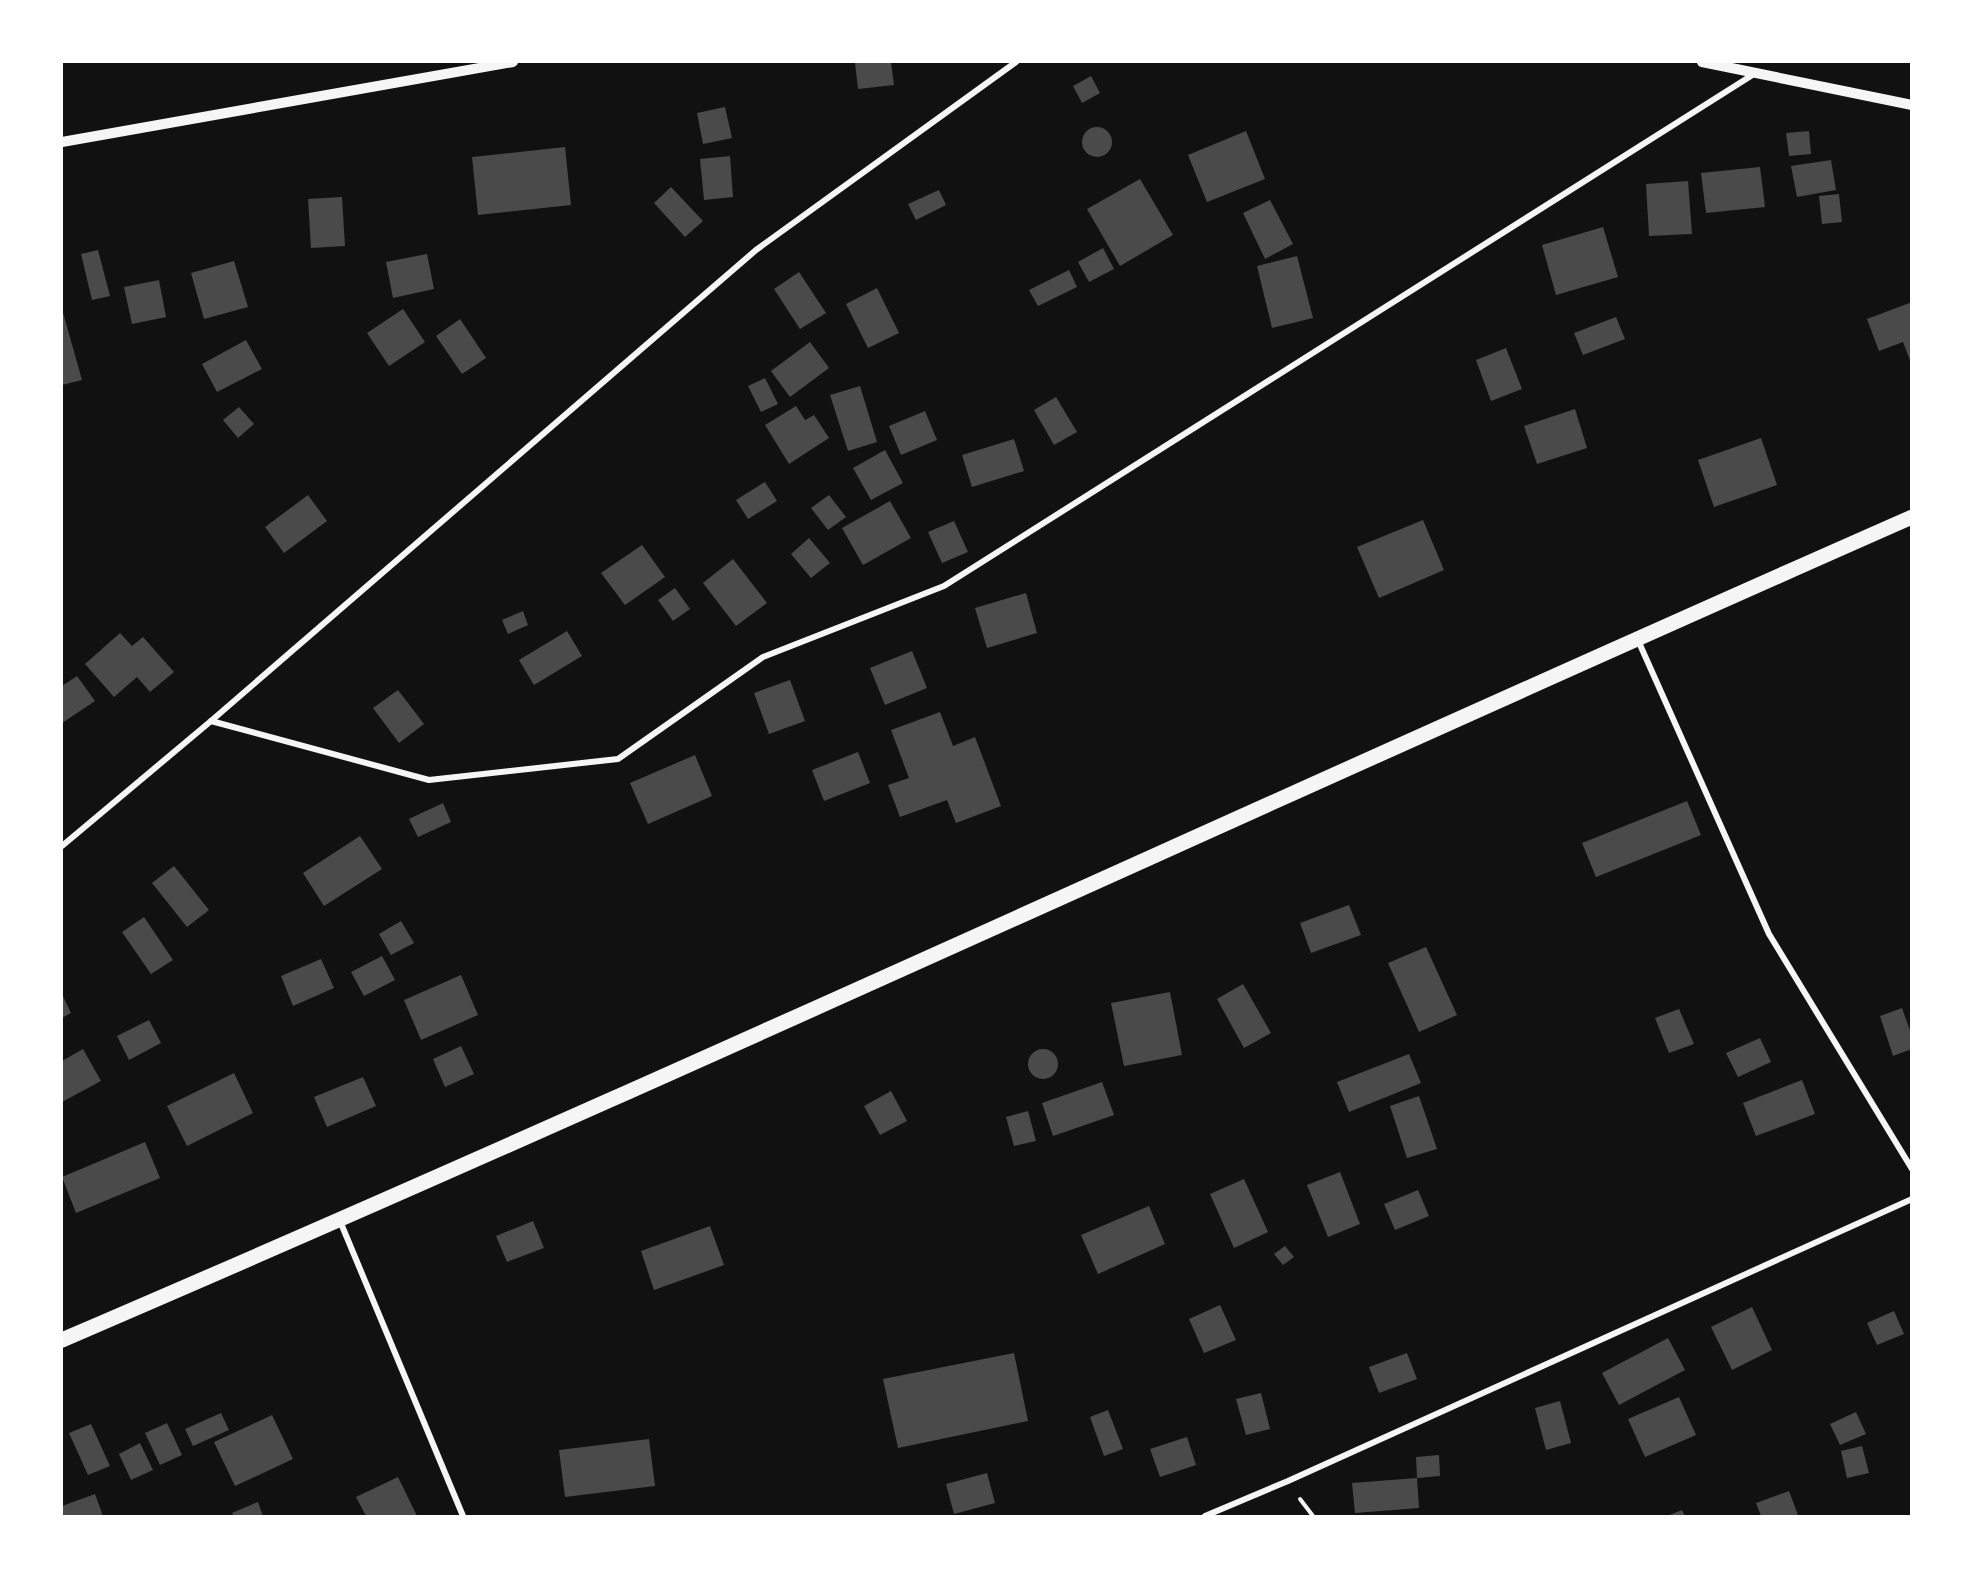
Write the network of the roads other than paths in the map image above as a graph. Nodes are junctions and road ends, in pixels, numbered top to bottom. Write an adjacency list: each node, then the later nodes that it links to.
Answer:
1 (513, 62): 6 (street)
2 (1016, 62): 9 (street)
3 (1702, 62): 4 (street)
4 (1756, 72): 5 (street); 9 (street)
5 (1911, 105)
6 (62, 142)
7 (1911, 517): 8 (main road)
8 (1637, 638): 11 (street); 13 (main road)
9 (211, 721): 10 (street)
10 (62, 846)
11 (1911, 1169)
12 (1911, 1199): 16 (street)
13 (340, 1221): 14 (main road); 15 (street)
14 (62, 1340)
15 (463, 1516)
16 (1205, 1516)

